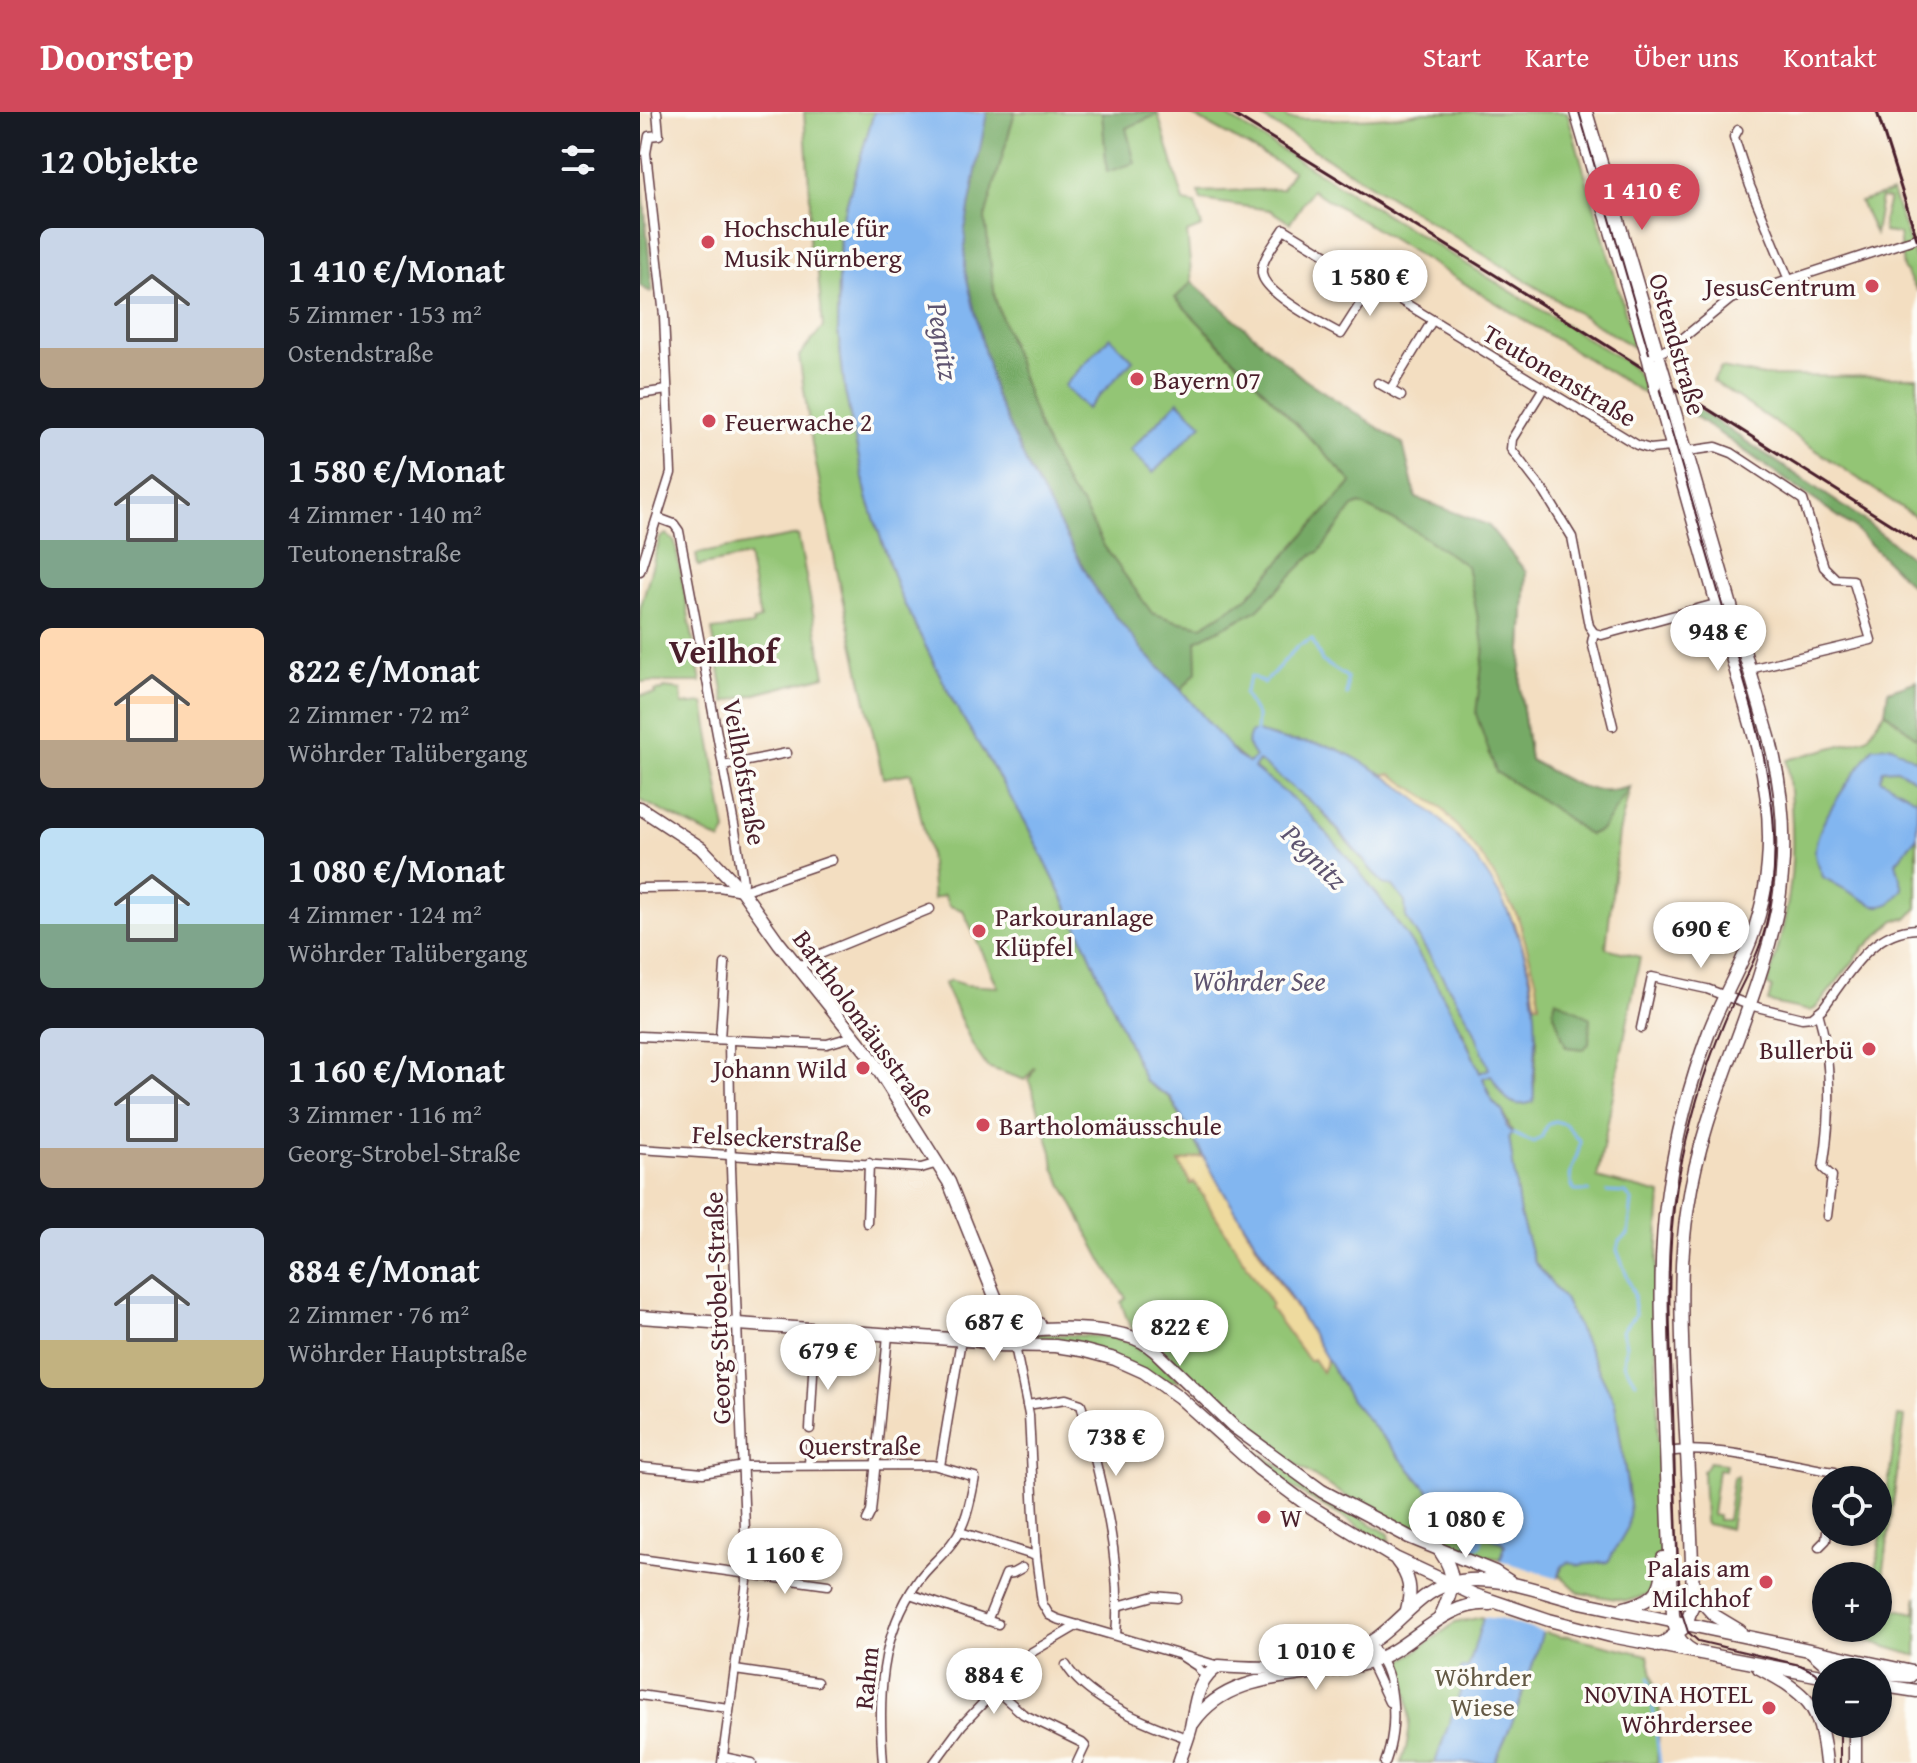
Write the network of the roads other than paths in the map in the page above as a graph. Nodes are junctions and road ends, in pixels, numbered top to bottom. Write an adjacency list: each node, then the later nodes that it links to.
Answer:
1 (657, 112): 12 (street)
2 (1576, 112): 9 (main road, Ostendstraße)
3 (1586, 112): 9 (main road, Ostendstraße)
4 (1738, 130): 6 (street)
5 (1917, 238): 6 (street)
6 (1789, 280): 9 (street)
7 (1373, 284): 7 (street, Teutonenstraße); 8 (street, Teutonenstraße)
8 (1432, 321): 11 (street, Teutonenstraße); 13 (street)
9 (1654, 358): 16 (main road, Ostendstraße, bridge); 17 (main road, Ostendstraße, bridge)
10 (1378, 383): 13 (street)
11 (1543, 389): 16 (street, Teutonenstraße); 24 (street)
12 (667, 390): 14 (street); 18 (street)
13 (1390, 390): 15 (street)
14 (640, 394)
15 (1401, 396)
16 (1671, 447): 17 (main road, Ostendstraße); 23 (main road, Ostendstraße)
17 (1688, 451): 22 (main road, Ostendstraße); 25 (street)
18 (658, 518): 19 (street); 28 (street, Veilhofstraße)
19 (653, 529): 20 (street); 21 (street)
20 (640, 530)
21 (640, 571)
22 (1730, 600): 23 (street); 25 (main road, Ostendstraße)
23 (1717, 603): 24 (street); 37 (main road, Ostendstraße)
24 (1594, 633): 26 (street)
25 (1750, 669): 38 (main road, Ostendstraße)
26 (1613, 726)
27 (787, 753): 28 (street)
28 (723, 766): 32 (street, Veilhofstraße)
29 (640, 808): 32 (main road, Bartholomäusstraße)
30 (832, 860): 32 (street)
31 (640, 888): 32 (street)
32 (742, 891): 36 (main road, Bartholomäusstraße)
33 (930, 909): 36 (street)
34 (1917, 929): 39 (street)
35 (725, 964): 43 (street, Georg-Strobel-Straße)
36 (799, 967): 42 (main road, Bartholomäusstraße)
37 (1724, 995): 38 (street); 40 (street); 65 (main road, Ostendstraße)
38 (1749, 1005): 39 (street); 64 (main road, Ostendstraße)
39 (1818, 1012): 48 (street)
40 (1641, 1028)
41 (640, 1036): 43 (street)
42 (854, 1036): 43 (street); 46 (main road, Bartholomäusstraße)
43 (725, 1039): 45 (street, Georg-Strobel-Straße)
44 (640, 1149): 45 (street, Felseckerstraße)
45 (732, 1155): 47 (street, Felseckerstraße); 52 (street, Georg-Strobel-Straße)
46 (935, 1157): 47 (street, Felseckerstraße); 50 (main road, Bartholomäusstraße)
47 (869, 1163): 49 (street)
48 (1827, 1216)
49 (867, 1223)
50 (999, 1306): 53 (main road); 56 (main road); 57 (main road, Bartholomäusstraße)
51 (640, 1317): 52 (main road)
52 (738, 1324): 54 (main road); 68 (street, Georg-Strobel-Straße)
53 (1068, 1330): 57 (main road); 60 (main road)
54 (888, 1335): 55 (main road); 67 (street)
55 (961, 1340): 56 (main road); 69 (street)
56 (979, 1341): 57 (main road)
57 (1015, 1346): 59 (main road); 61 (street)
58 (814, 1355): 62 (street)
59 (1168, 1389): 60 (main road); 77 (main road)
60 (1196, 1392): 75 (main road)
61 (1027, 1405): 79 (street); 93 (street)
62 (810, 1429)
63 (810, 1444): 66 (street)
64 (1687, 1450): 65 (street); 71 (street); 89 (main road, Ostendstraße)
65 (1666, 1452): 73 (main road, Ostendstraße)
66 (809, 1465): 67 (street, Querstraße); 68 (street, Querstraße)
67 (875, 1465): 69 (street, Querstraße); 74 (street)
68 (744, 1466): 70 (street, Querstraße); 84 (street, Georg-Strobel-Straße)
69 (940, 1466): 72 (street, Querstraße)
70 (640, 1467)
71 (1812, 1469)
72 (975, 1477): 76 (street, Rahm)
73 (1669, 1515): 94 (main road); 98 (main road)
74 (867, 1520)
75 (1391, 1528): 77 (main road); 78 (main road)
76 (960, 1532): 79 (street); 90 (street, Rahm)
77 (1373, 1546): 80 (main road)
78 (1440, 1551): 86 (main road); 87 (main road)
79 (1036, 1556): 100 (street)
80 (1395, 1558): 87 (main road); 95 (main road)
81 (640, 1559): 84 (street)
82 (1011, 1561): 85 (street)
83 (1022, 1568): 85 (street)
84 (747, 1574): 88 (street); 115 (street, Georg-Strobel-Straße)
85 (1006, 1574): 97 (street)
86 (1494, 1577): 87 (main road); 94 (main road)
87 (1451, 1584): 92 (main road); 95 (main road); 96 (main road)
88 (828, 1585)
89 (1692, 1591): 98 (main road, Ostendstraße); 103 (main road)
90 (910, 1594): 97 (street); 133 (street, Rahm)
91 (1177, 1598): 93 (street)
92 (1486, 1602): 96 (main road); 105 (main road)
93 (1118, 1606): 101 (street)
94 (1619, 1609): 98 (main road)
95 (1407, 1611): 104 (main road)
96 (1440, 1618): 110 (main road)
97 (987, 1621): 99 (street)
98 (1680, 1622): 102 (main road); 103 (main road)
99 (998, 1624)
100 (1078, 1625): 101 (street); 123 (street)
101 (1116, 1635): 108 (street)
102 (1676, 1635): 105 (main road); 107 (main road)
103 (1750, 1637): 106 (main road)
104 (1368, 1643): 110 (street); 114 (main road)
105 (1659, 1646): 107 (main road)
106 (1809, 1650): 109 (main road); 118 (main road)
107 (1693, 1651): 111 (main road)
108 (1183, 1657): 113 (street); 119 (street)
109 (1818, 1658)
110 (1376, 1660): 121 (main road); 137 (street)
111 (1745, 1660): 116 (main road); 126 (main road)
112 (1066, 1665): 128 (street)
113 (1219, 1666): 114 (main road); 119 (main road)
114 (1252, 1668): 121 (main road)
115 (735, 1670): 120 (street); 127 (street, Georg-Strobel-Straße)
116 (1812, 1674)
117 (1892, 1674): 118 (main road)
118 (1917, 1674)
119 (1205, 1676): 128 (main road)
120 (817, 1682)
121 (1253, 1683): 128 (main road)
122 (1892, 1687): 124 (main road)
123 (997, 1691): 134 (street); 135 (street)
124 (1917, 1691)
125 (640, 1695): 127 (street)
126 (1812, 1706)
127 (728, 1708): 131 (street, Georg-Strobel-Straße)
128 (1189, 1732): 136 (main road)
129 (1821, 1738): 138 (main road)
130 (1855, 1738): 139 (main road)
131 (723, 1760): 132 (street)
132 (752, 1763)
133 (883, 1763)
134 (934, 1763)
135 (1077, 1763)
136 (1179, 1763)
137 (1385, 1763)
138 (1826, 1763)
139 (1855, 1763)

